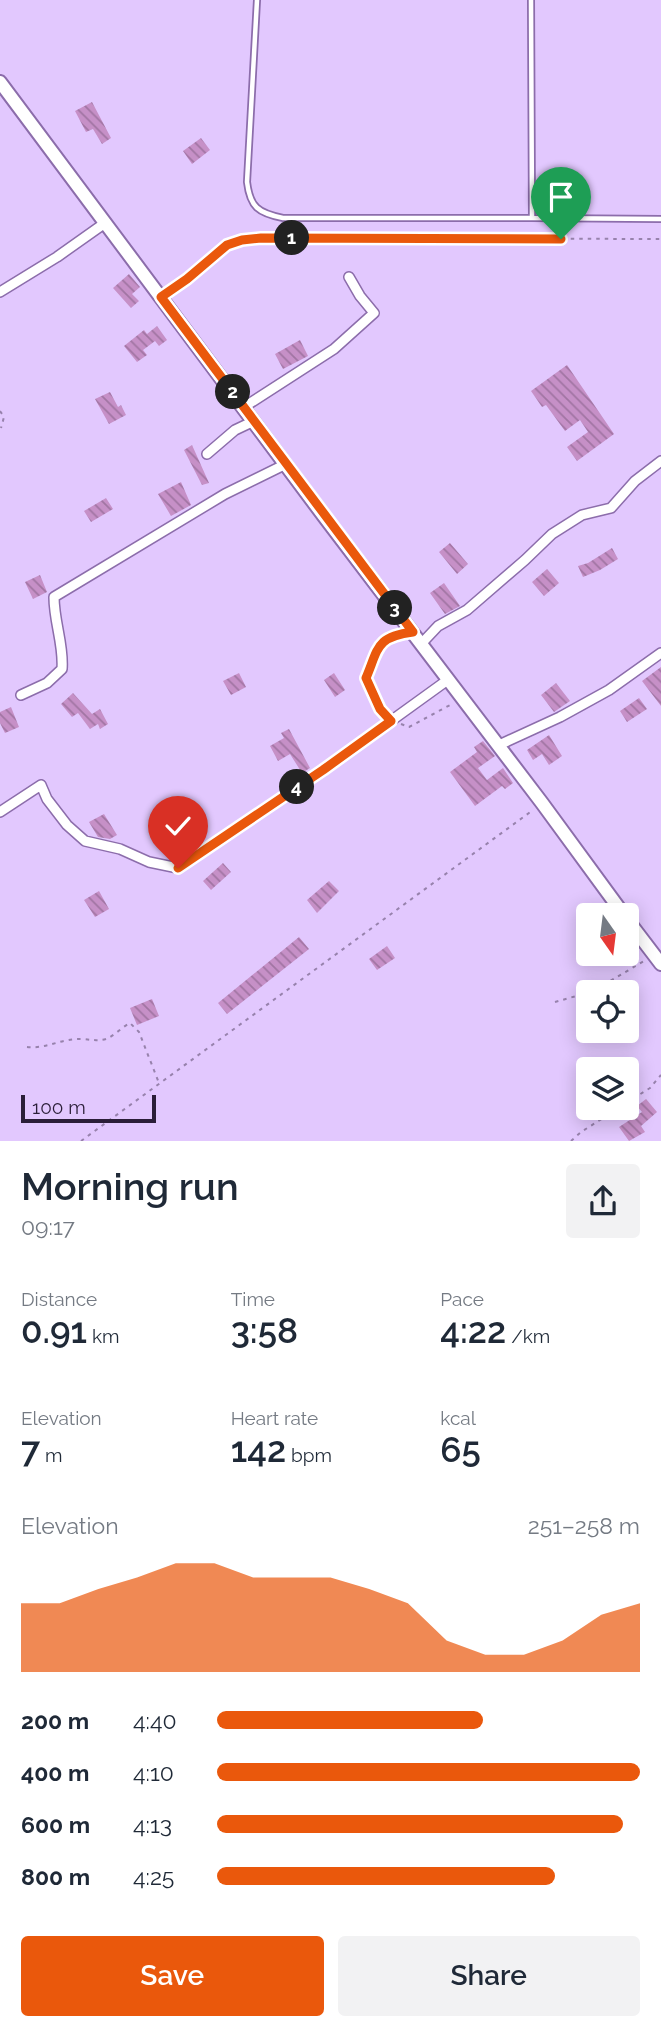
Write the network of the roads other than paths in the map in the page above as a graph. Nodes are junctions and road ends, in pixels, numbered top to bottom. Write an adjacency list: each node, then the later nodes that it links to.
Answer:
1 (257, 0): 4 (lane)
2 (531, 0): 4 (lane)
3 (0, 82): 6 (street)
4 (532, 218): 5 (lane)
5 (661, 219)
6 (105, 223): 8 (street); 9 (street)
7 (349, 277): 9 (street)
8 (0, 292)
9 (244, 407): 10 (street)
10 (254, 421): 11 (street); 13 (street)
11 (207, 454)
12 (661, 461): 14 (street)
13 (286, 464): 14 (street); 17 (street)
14 (417, 638): 16 (street)
15 (661, 653): 18 (street)
16 (449, 679): 18 (street); 19 (street)
17 (22, 695)
18 (499, 745): 20 (street)
19 (0, 812)
20 (615, 903)
21 (639, 936): 22 (street)
22 (657, 960)

